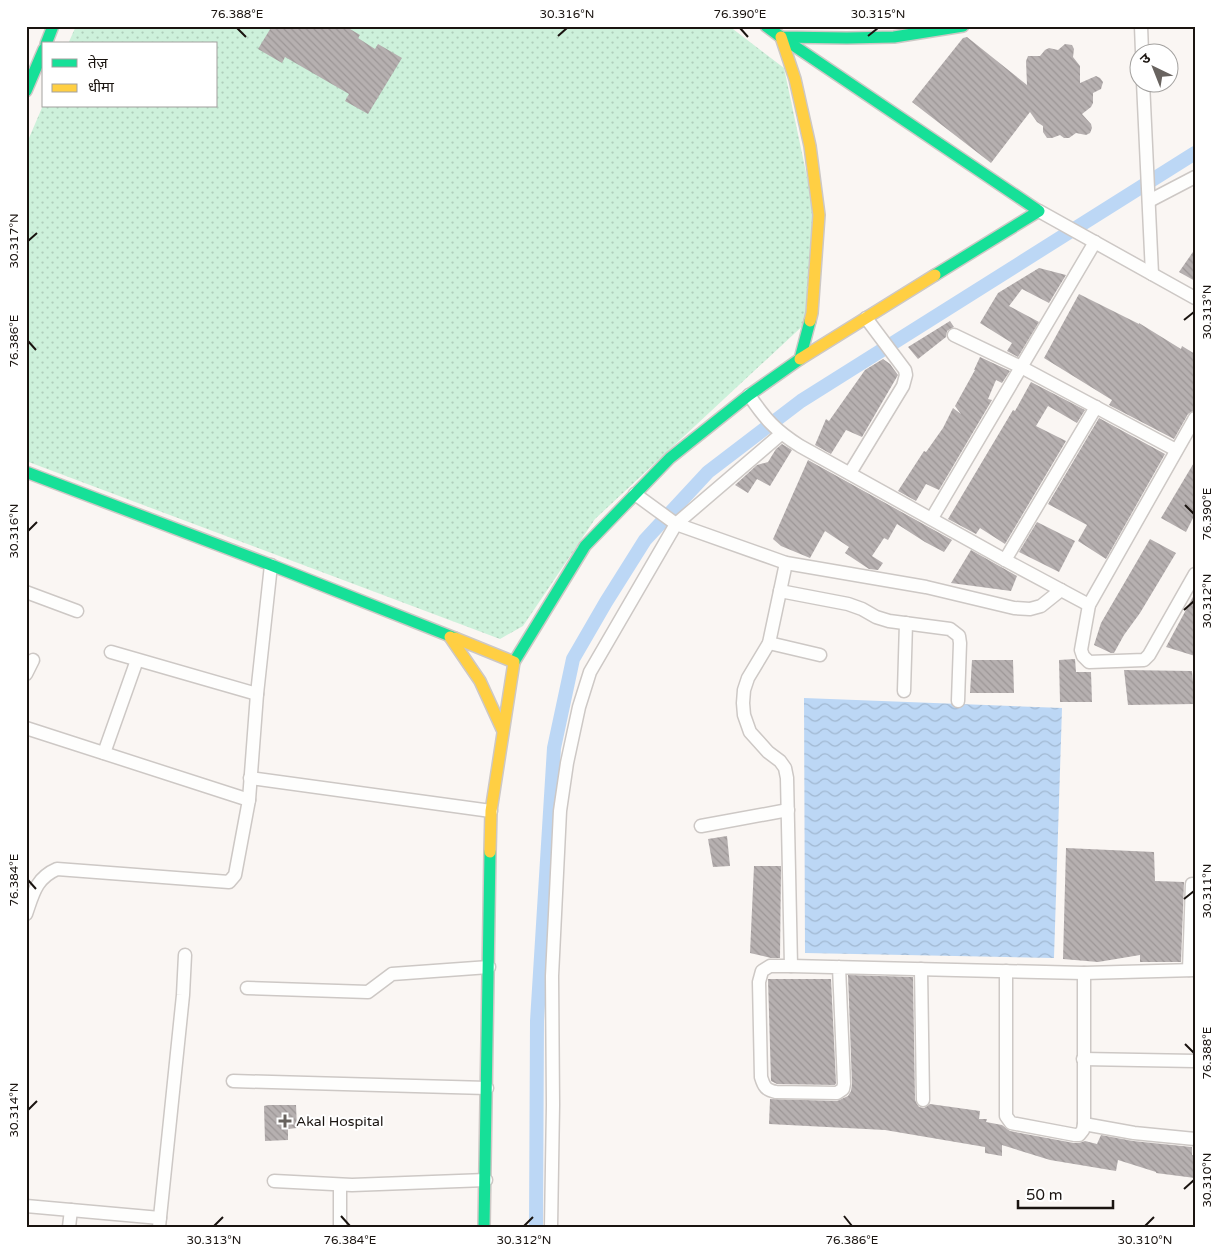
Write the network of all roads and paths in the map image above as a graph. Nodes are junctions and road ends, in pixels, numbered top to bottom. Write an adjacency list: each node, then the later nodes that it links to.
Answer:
1 (53, 26): 6 (street)
2 (766, 26): 5 (street)
3 (963, 26): 5 (street)
4 (1141, 26): 7 (street)
5 (781, 37): 13 (street); 19 (street)
6 (47, 42)
7 (1142, 42)
8 (42, 54): 9 (street)
9 (26, 91)
10 (1143, 92): 12 (street)
11 (1195, 176): 12 (street)
12 (1148, 201): 15 (street)
13 (1039, 211): 14 (street); 17 (street)
14 (1095, 242): 15 (street); 20 (street)
15 (1152, 274): 16 (street)
16 (1195, 298)
17 (866, 318): 19 (street); 27 (street)
18 (954, 335): 20 (street)
19 (800, 359): 21 (street)
20 (1021, 367): 22 (street); 29 (street)
21 (749, 395): 24 (street); 28 (street)
22 (1096, 407): 25 (street); 31 (street)
23 (1195, 418): 25 (street)
24 (778, 431): 27 (street); 30 (street)
25 (1176, 450): 38 (street)
26 (26, 472): 33 (street)
27 (850, 473): 29 (street)
28 (634, 494): 30 (street); 47 (street)
29 (932, 518): 31 (street)
30 (672, 522): 32 (street); 87 (street)
31 (1005, 560): 35 (street)
32 (786, 563): 35 (street); 36 (street)
33 (271, 565): 41 (street); 50 (street)
34 (1195, 574): 38 (street)
35 (1061, 590): 38 (street)
36 (780, 591): 40 (street); 42 (street)
37 (26, 592): 39 (street)
38 (1089, 605)
39 (78, 611)
40 (906, 623): 49 (street); 51 (street)
41 (450, 636): 47 (street); 53 (street)
42 (769, 643): 44 (street); 57 (street)
43 (111, 652): 46 (street)
44 (820, 655)
45 (33, 660): 48 (street)
46 (136, 660): 50 (street); 54 (street)
47 (514, 662): 53 (street)
48 (26, 674)
49 (904, 691)
50 (257, 694): 55 (street)
51 (958, 701)
52 (26, 728): 54 (street)
53 (503, 732): 58 (street)
54 (104, 753): 56 (street)
55 (250, 778): 56 (street); 58 (street)
56 (249, 800): 61 (street)
57 (788, 810): 59 (street); 63 (street)
58 (491, 811): 64 (street)
59 (701, 826)
60 (1192, 884): 67 (street)
61 (26, 914)
62 (185, 955): 83 (street)
63 (791, 966): 65 (street); 65 (street)
64 (489, 967): 70 (street); 74 (street)
65 (839, 967): 66 (street)
66 (921, 969): 68 (street); 75 (street)
67 (1192, 970): 69 (street)
68 (1006, 972): 69 (street); 76 (street)
69 (1084, 973): 71 (street)
70 (247, 988)
71 (1083, 1059): 72 (street); 76 (street)
72 (1195, 1061)
73 (233, 1081): 74 (street)
74 (487, 1088): 78 (street)
75 (923, 1100)
76 (1084, 1124): 77 (street)
77 (1195, 1139)
78 (486, 1180): 80 (street); 86 (street)
79 (274, 1181): 80 (street)
80 (340, 1185): 85 (street)
81 (26, 1206): 82 (street)
82 (71, 1210): 83 (street); 84 (street)
83 (160, 1223)
84 (70, 1227)
85 (340, 1227)
86 (484, 1227)
87 (551, 1227)

